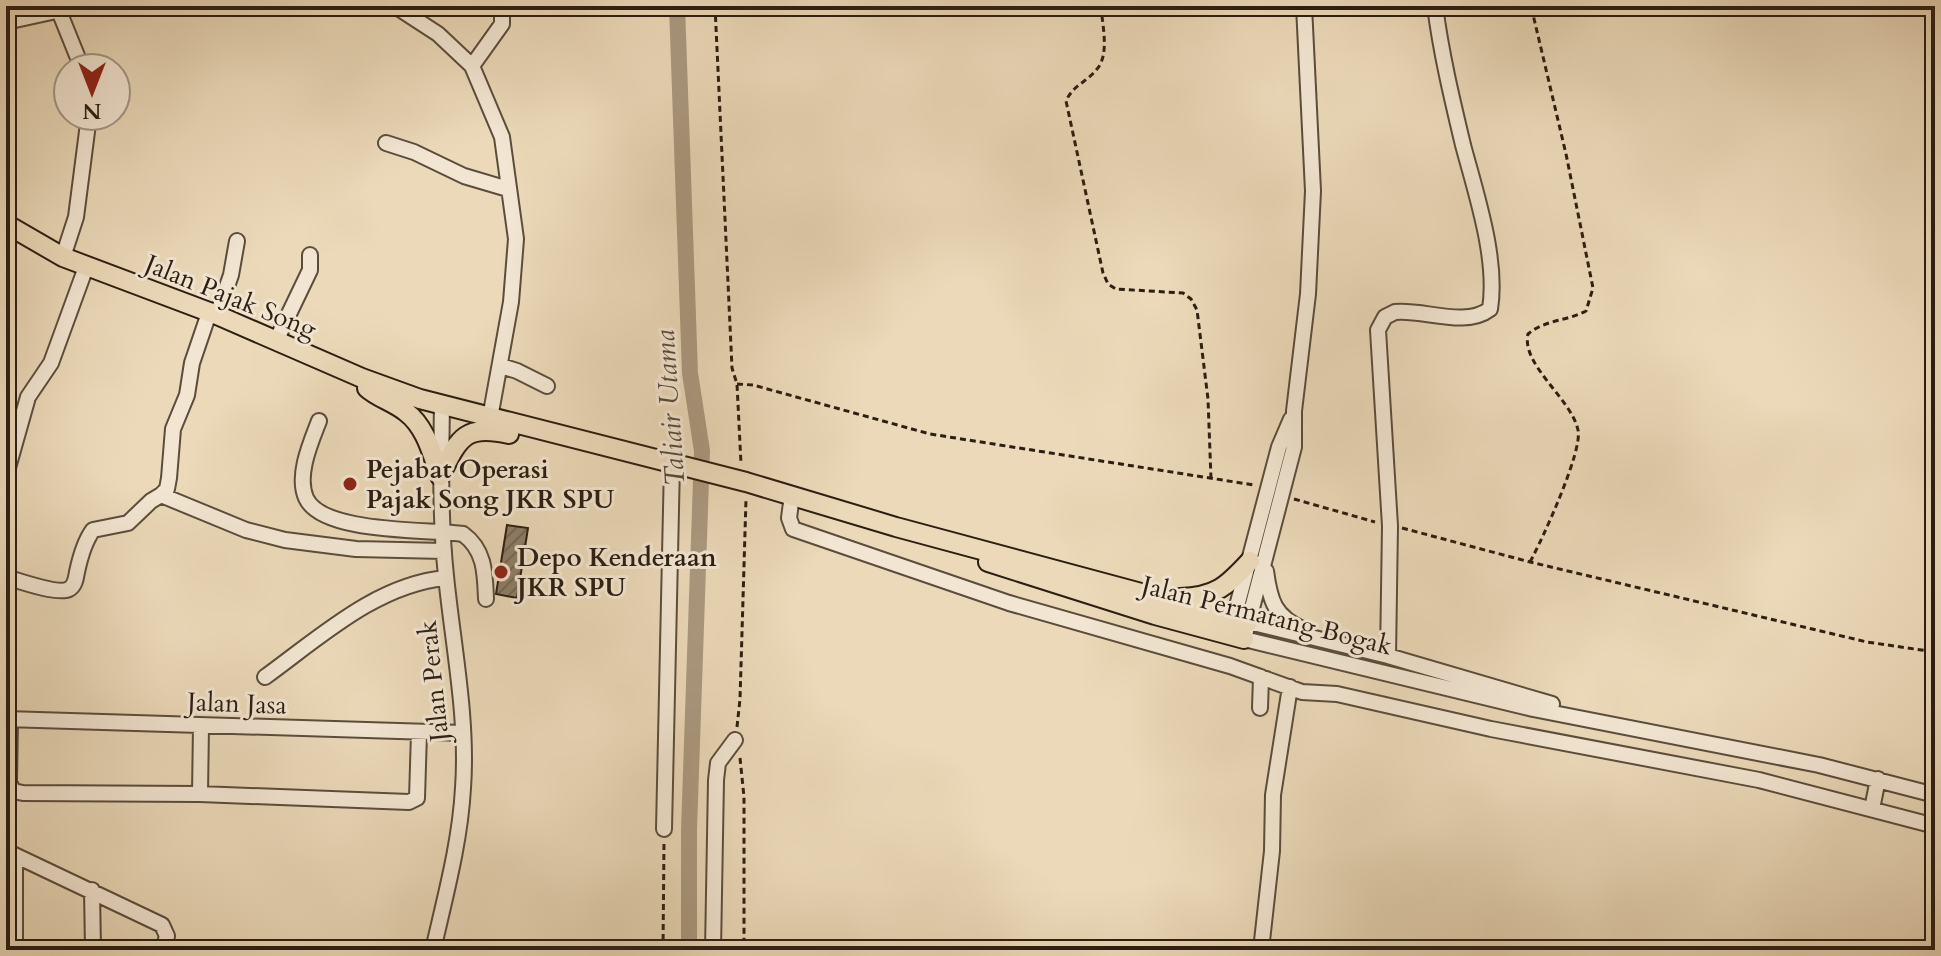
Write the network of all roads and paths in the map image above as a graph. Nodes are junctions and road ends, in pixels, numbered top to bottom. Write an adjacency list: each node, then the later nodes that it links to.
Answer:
1 (79, 6): 9 (street)
2 (395, 6): 12 (street)
3 (502, 6): 12 (street)
4 (715, 6): 25 (path)
5 (1101, 6): 34 (path)
6 (1304, 6): 36 (street)
7 (1435, 6): 39 (street)
8 (1531, 6): 44 (path)
9 (59, 11): 10 (street); 11 (street)
10 (6, 22)
11 (76, 52)
12 (472, 66): 15 (street)
13 (87, 132): 19 (street)
14 (386, 143): 15 (street)
15 (508, 189): 23 (street)
16 (6, 224): 19 (main road, Jalan Pajak Song)
17 (237, 241): 21 (street)
18 (310, 255): 22 (street)
19 (63, 257): 20 (main road, Jalan Pajak Song)
20 (86, 267): 21 (main road, Jalan Pajak Song); 32 (street)
21 (213, 314): 22 (main road, Jalan Pajak Song); 37 (street)
22 (276, 341): 24 (main road, Jalan Pajak Song)
23 (501, 366): 26 (street); 28 (street)
24 (362, 378): 27 (main road, Jalan Pajak Song); 33 (main road)
25 (737, 384): 34 (path); 35 (path)
26 (547, 386)
27 (442, 405): 28 (main road, Jalan Permatang Bogak); 33 (street, Jalan Perak)
28 (490, 418): 30 (main road, Jalan Permatang Bogak)
29 (319, 421): 41 (street)
30 (639, 456): 31 (main road, Jalan Permatang Bogak); 33 (main road)
31 (678, 466): 35 (main road, Jalan Permatang Bogak); 66 (street)
32 (6, 475)
33 (440, 476): 41 (street, Jalan Perak)
34 (1211, 479): 36 (path)
35 (746, 482): 38 (main road, Jalan Permatang Bogak); 61 (path)
36 (1276, 492): 39 (path); 43 (street)
37 (161, 495): 42 (street); 45 (street)
38 (792, 495): 40 (main road, Jalan Permatang Bogak); 54 (street)
39 (1390, 526): 44 (path); 52 (street)
40 (896, 527): 47 (main road, Jalan Permatang Bogak); 49 (main road, Jalan Permatang Bogak)
41 (443, 531): 42 (street, Jalan Perak); 48 (street)
42 (444, 551): 46 (street, Jalan Perak)
43 (1257, 562): 47 (main road); 49 (street); 50 (street)
44 (1530, 562): 51 (path)
45 (6, 577)
46 (446, 578): 53 (street); 60 (street, Jalan Perak)
47 (1161, 598): 49 (main road, Jalan Permatang Bogak)
48 (486, 599)
49 (1239, 629): 50 (street, Jalan Permatang Bogak); 58 (street, Jalan Permatang Bogak)
50 (1330, 641): 52 (street, Jalan Permatang Bogak)
51 (1935, 652)
52 (1388, 656): 58 (street, Jalan Permatang Bogak)
53 (265, 677)
54 (1261, 677): 55 (street); 55 (street)
55 (1289, 693): 63 (street); 76 (street)
56 (8, 719): 57 (street, Jalan Jasa); 62 (street)
57 (201, 726): 59 (street, Jalan Jasa); 62 (street)
58 (1633, 728): 63 (street, Jalan Permatang Bogak)
59 (419, 733): 60 (street, Jalan Jasa); 62 (street)
60 (463, 733): 72 (street, Jalan Perak)
61 (735, 740): 74 (street); 75 (path)
62 (200, 794)
63 (1875, 794): 64 (street, Jalan Permatang Bogak); 65 (street)
64 (1935, 795)
65 (1935, 826)
66 (664, 829): 73 (path)
67 (10, 854): 68 (street); 69 (street)
68 (92, 890): 70 (street); 71 (street)
69 (15, 950)
70 (93, 950)
71 (163, 950)
72 (433, 950)
73 (663, 950)
74 (713, 950)
75 (744, 950)
76 (1261, 950)

